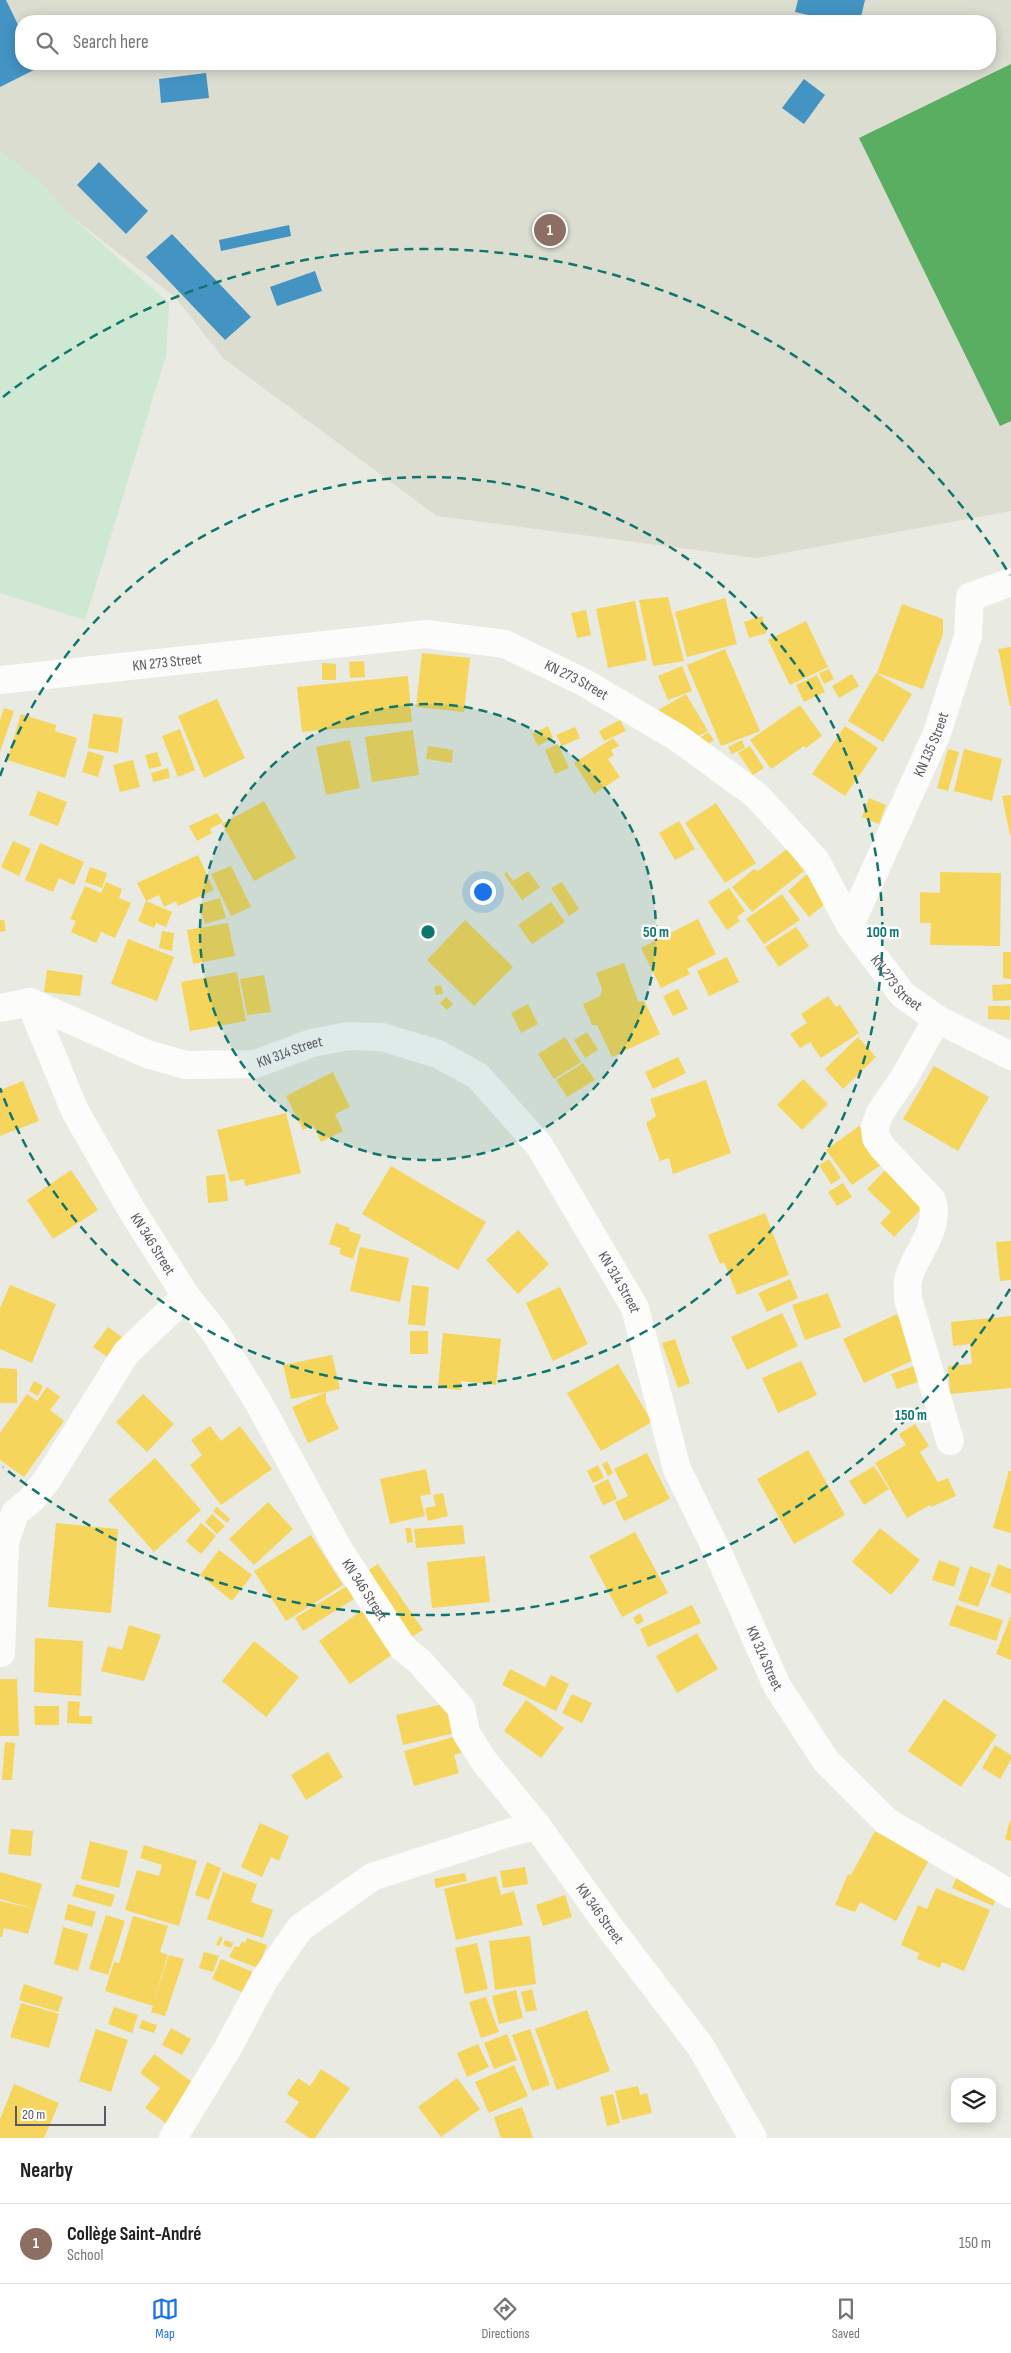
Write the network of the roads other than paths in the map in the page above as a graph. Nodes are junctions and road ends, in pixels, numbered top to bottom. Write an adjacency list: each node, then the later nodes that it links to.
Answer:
1 (1011, 582): 3 (street, KN 135 Street)
2 (0, 680): 3 (street, KN 273 Street)
3 (850, 925): 6 (street, KN 273 Street)
4 (30, 1002): 5 (street); 8 (street, KN 346 Street); 12 (street, KN 314 Street)
5 (0, 1008)
6 (938, 1018): 7 (street, KN 273 Street); 9 (street)
7 (1011, 1056)
8 (186, 1296): 10 (street); 11 (street, KN 346 Street)
9 (950, 1441)
10 (1, 1653)
11 (537, 1826): 13 (street); 14 (street, KN 346 Street)
12 (1011, 1894)
13 (173, 2138)
14 (753, 2138)

